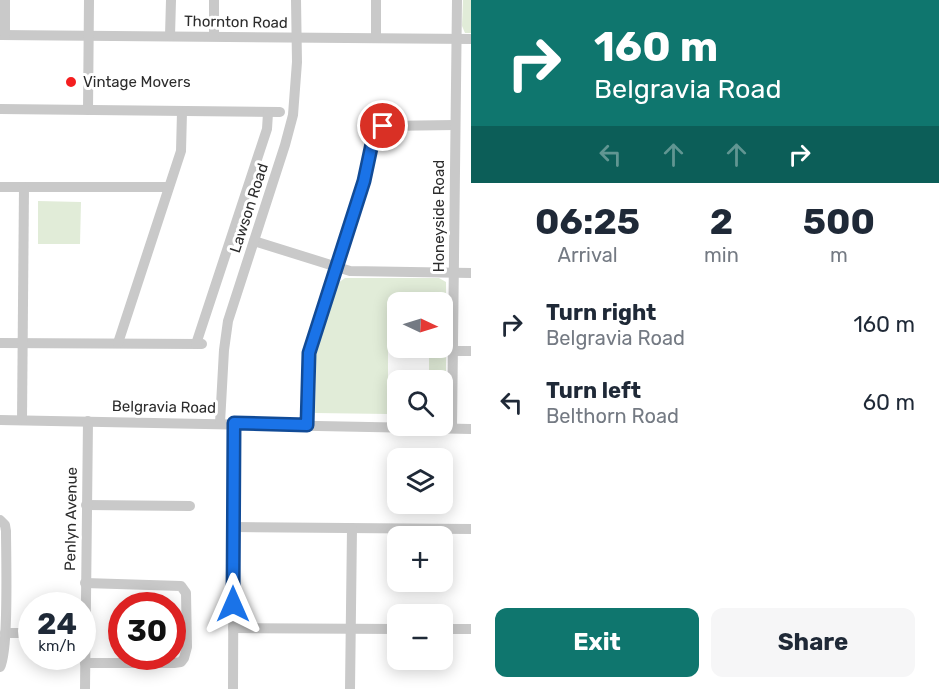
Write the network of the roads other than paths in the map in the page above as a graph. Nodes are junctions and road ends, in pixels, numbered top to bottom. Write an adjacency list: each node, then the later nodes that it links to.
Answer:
1 (5, 0): 8 (street)
2 (89, 0): 9 (street)
3 (171, 0): 10 (street)
4 (214, 0): 11 (street)
5 (296, 0): 12 (street, Lawson Road)
6 (376, 0): 13 (street)
7 (457, 0): 14 (street, Honeyside Road)
8 (3, 35): 9 (street, Thornton Road)
9 (89, 36): 10 (street, Thornton Road); 17 (street)
10 (170, 36): 11 (street, Thornton Road)
11 (214, 36): 12 (street, Thornton Road)
12 (296, 38): 13 (street, Thornton Road); 25 (street, Lawson Road)
13 (376, 38): 14 (street, Thornton Road)
14 (457, 39): 15 (street, Thornton Road); 21 (street, Honeyside Road)
15 (471, 39)
16 (0, 110): 17 (street)
17 (88, 110): 18 (street)
18 (182, 112): 19 (street); 24 (street)
19 (268, 112): 20 (street); 31 (street)
20 (280, 112)
21 (455, 125): 26 (street); 27 (street, Honeyside Road)
22 (0, 187): 23 (street)
23 (24, 187): 24 (street); 30 (street)
24 (168, 187): 31 (street)
25 (254, 241): 26 (street); 37 (street, Lawson Road)
26 (336, 268): 27 (street); 39 (street)
27 (454, 272): 28 (street); 32 (street, Honeyside Road)
28 (471, 273)
29 (0, 343): 30 (street)
30 (23, 343): 31 (street); 35 (street)
31 (118, 343)
32 (453, 351): 33 (street)
33 (471, 351)
34 (0, 420): 35 (street, Belgravia Road)
35 (22, 420): 36 (street, Belgravia Road)
36 (88, 421): 37 (street, Belgravia Road); 43 (street, Penlyn Avenue)
37 (220, 423): 38 (street, Belgravia Road)
38 (234, 423): 39 (street, Belgravia Road); 46 (street)
39 (307, 425): 40 (street, Belgravia Road)
40 (387, 427)
41 (453, 428): 42 (street, Belgravia Road)
42 (471, 429)
43 (86, 505): 44 (street); 49 (street, Penlyn Avenue)
44 (190, 506)
45 (0, 520): 50 (street)
46 (233, 527): 47 (street); 52 (street)
47 (351, 528): 48 (street); 53 (street)
48 (471, 529)
49 (85, 583): 51 (street, Penlyn Avenue); 59 (street)
50 (3, 592): 57 (street)
51 (85, 592)
52 (233, 628): 53 (street); 63 (street)
53 (351, 629): 54 (street); 64 (street)
54 (387, 629)
55 (453, 629): 56 (street)
56 (471, 629)
57 (5, 633): 58 (street); 60 (street)
58 (18, 633)
59 (96, 663)
60 (0, 667)
61 (85, 670): 62 (street, Penlyn Avenue)
62 (85, 689)
63 (232, 689)
64 (350, 689)

